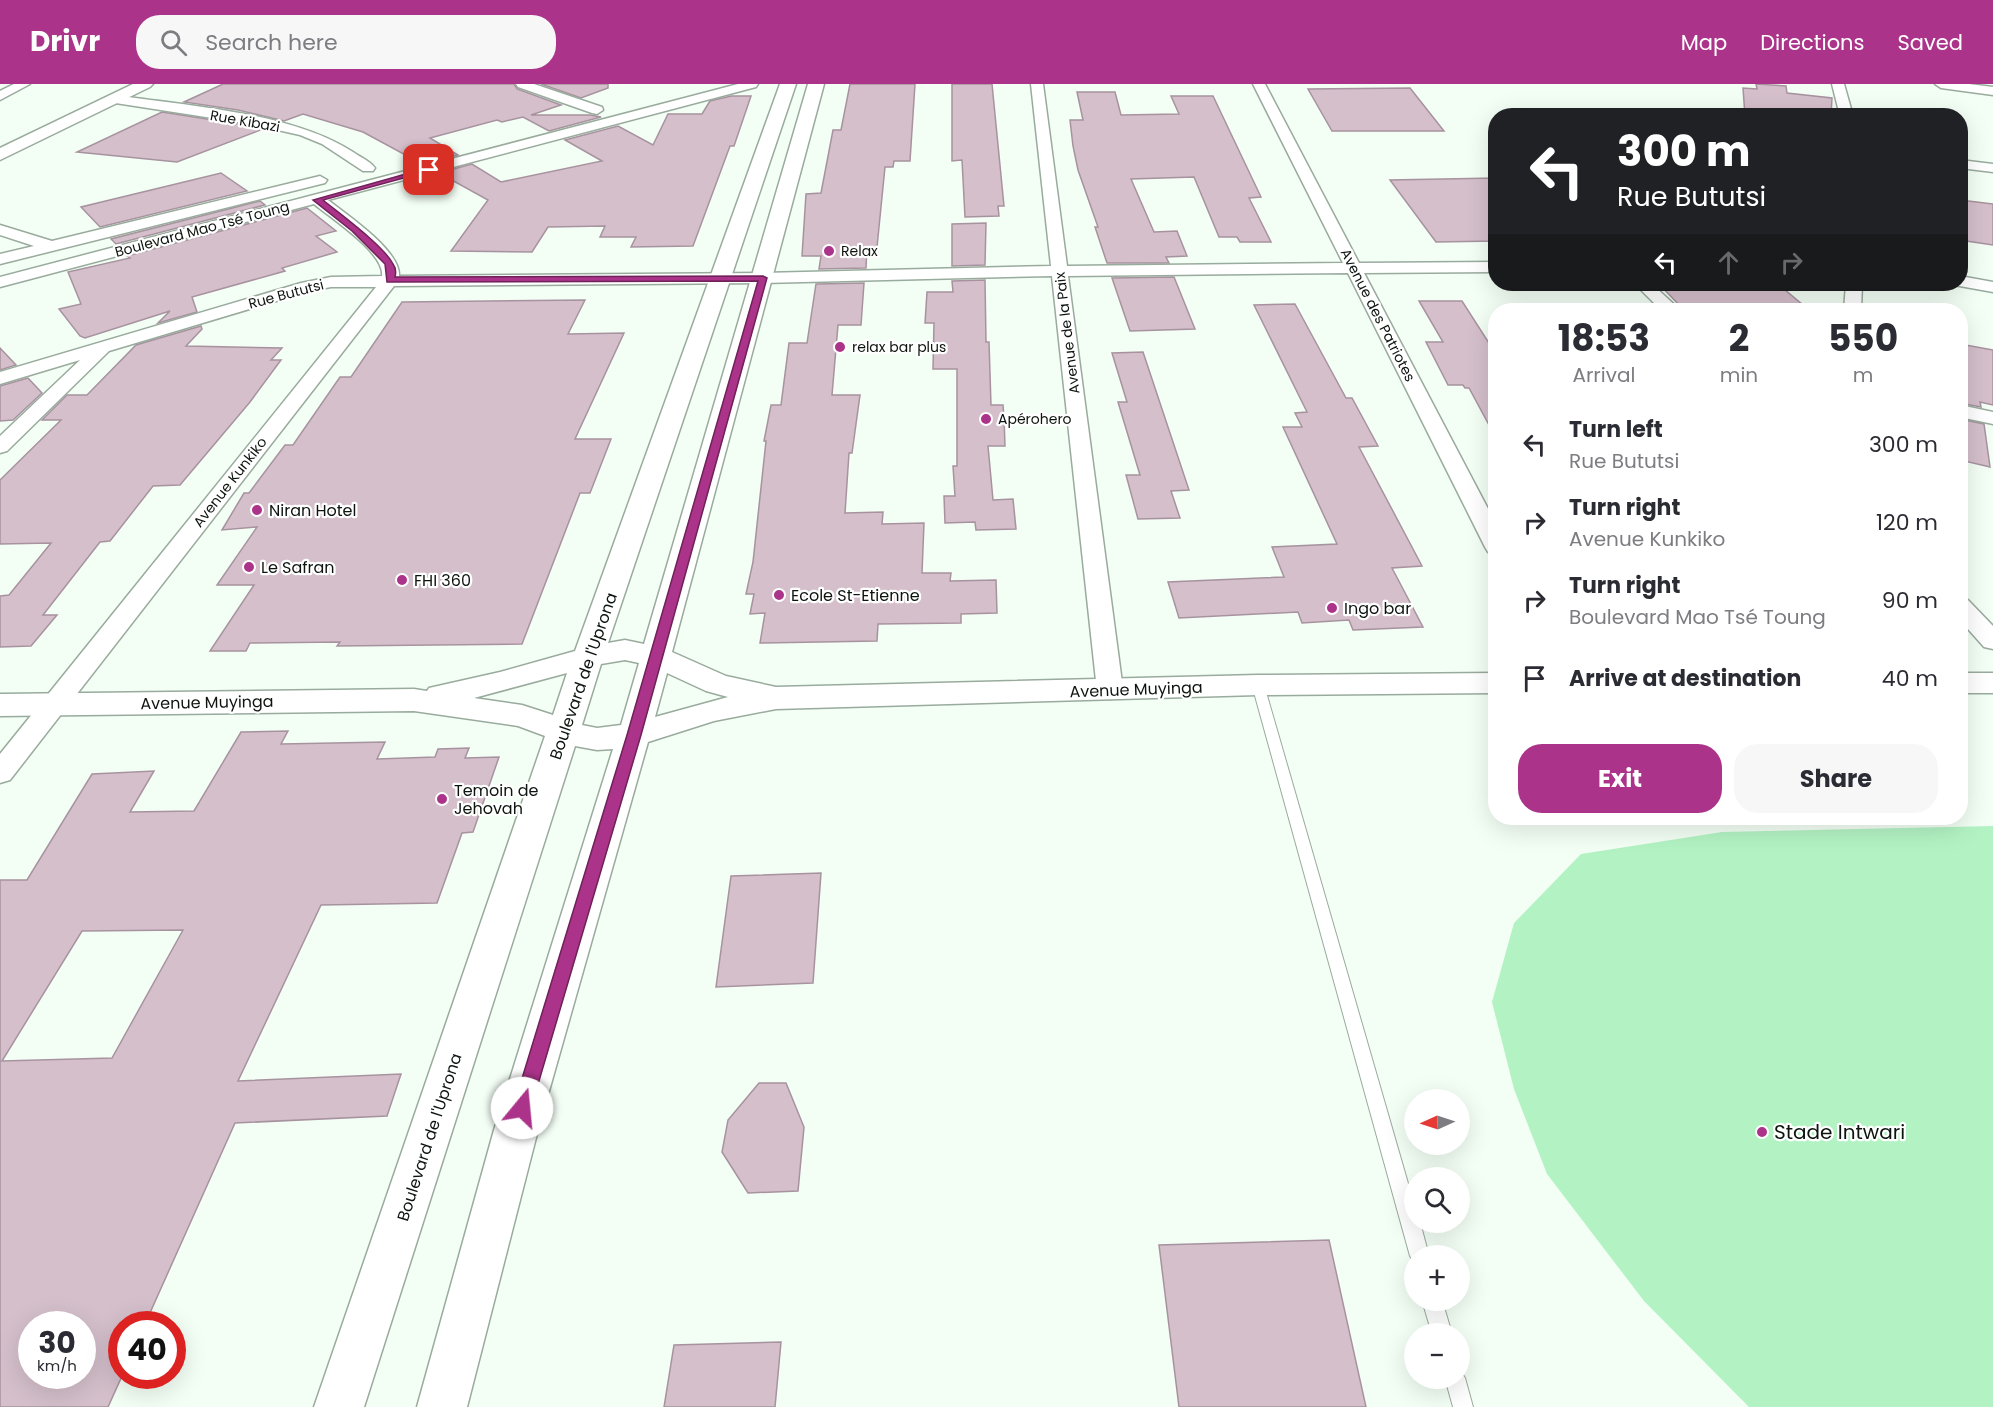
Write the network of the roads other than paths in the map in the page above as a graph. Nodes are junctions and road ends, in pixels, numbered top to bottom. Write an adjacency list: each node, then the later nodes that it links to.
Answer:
1 (24, 84): 13 (street)
2 (145, 84): 14 (street)
3 (522, 84): 16 (street)
4 (702, 84): 16 (street)
5 (752, 84): 22 (street, Boulevard Mao Tsé Toung)
6 (788, 84): 30 (street, Boulevard de l'Uprona)
7 (816, 84): 29 (street)
8 (1037, 84): 28 (street, Avenue de la Paix)
9 (1259, 84): 27 (street, Avenue des Patriotes)
10 (1838, 84): 15 (street)
11 (1941, 84): 12 (street)
12 (1993, 91)
13 (0, 96)
14 (114, 99): 18 (street); 20 (street, Rue Kibazi)
15 (1845, 108)
16 (597, 110): 17 (street)
17 (554, 121)
18 (0, 155)
19 (1968, 165): 21 (street)
20 (373, 166): 24 (street, Boulevard Mao Tsé Toung)
21 (1993, 168)
22 (317, 200): 31 (street); 32 (street, Boulevard Mao Tsé Toung)
23 (0, 230): 24 (street)
24 (50, 246): 25 (street, Boulevard Mao Tsé Toung)
25 (0, 259)
26 (1488, 267): 27 (street, Rue Bututsi)
27 (1355, 269): 28 (street, Rue Bututsi); 42 (street, Avenue des Patriotes)
28 (1060, 271): 29 (street, Rue Bututsi); 51 (street, Avenue de la Paix)
29 (763, 278): 30 (street, Rue Bututsi); 45 (street)
30 (721, 279): 31 (street, Rue Bututsi); 46 (street, Boulevard de l'Uprona)
31 (390, 280): 37 (street, Rue Bututsi); 54 (street, Avenue Kunkiko)
32 (0, 282)
33 (1968, 282): 34 (street)
34 (1993, 287)
35 (1651, 291): 36 (street)
36 (1663, 303)
37 (105, 346): 38 (street, Rue Bututsi); 41 (street)
38 (0, 378)
39 (1968, 413): 40 (street)
40 (1993, 418)
41 (0, 447)
42 (1488, 531)
43 (1968, 614): 44 (street)
44 (1993, 641)
45 (655, 656): 46 (street); 53 (street); 57 (street)
46 (588, 657): 52 (street); 56 (street, Boulevard de l'Uprona)
47 (1968, 683): 48 (street)
48 (1993, 683)
49 (1488, 684): 50 (street, Avenue Muyinga)
50 (1258, 685): 51 (street, Avenue Muyinga); 59 (lane)
51 (1110, 690): 53 (street, Avenue Muyinga)
52 (499, 697): 54 (street, Avenue Muyinga); 56 (street, Avenue Muyinga)
53 (713, 698): 57 (street, Avenue Muyinga)
54 (54, 704): 55 (street, Avenue Muyinga); 58 (street, Avenue Kunkiko)
55 (0, 705)
56 (564, 732): 57 (street, Avenue Muyinga); 61 (street, Boulevard de l'Uprona)
57 (634, 735): 62 (street)
58 (0, 773)
59 (1417, 1245)
60 (1458, 1389): 63 (lane)
61 (339, 1407)
62 (441, 1407)
63 (1463, 1407)

